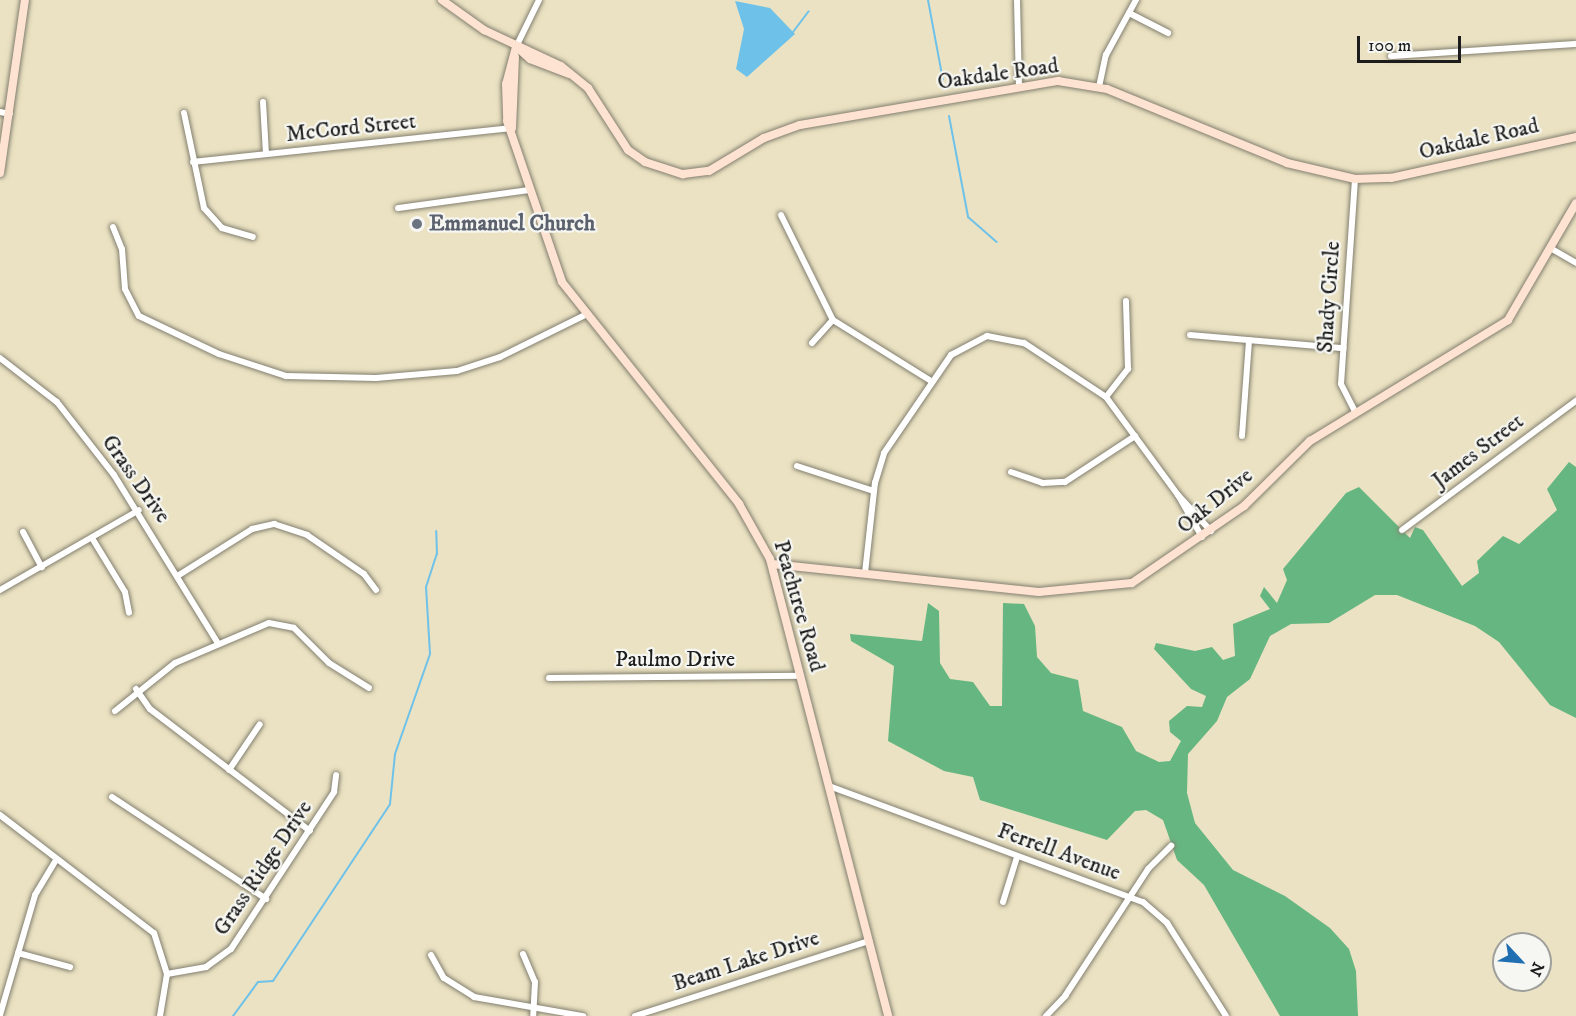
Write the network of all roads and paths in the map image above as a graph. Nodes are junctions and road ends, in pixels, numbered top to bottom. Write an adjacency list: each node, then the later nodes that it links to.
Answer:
1 (25, 0): 16 (street)
2 (442, 0): 9 (street, Oakdale Road)
3 (539, 0): 9 (street, Peachtree Road)
4 (1017, 0): 11 (street)
5 (1136, 0): 6 (street)
6 (1129, 13): 7 (street); 12 (street)
7 (1168, 33)
8 (1576, 44): 10 (street)
9 (516, 47): 11 (street, Oakdale Road); 17 (street, Peachtree Road)
10 (1391, 56)
11 (1019, 86): 12 (street, Oakdale Road)
12 (1099, 87): 22 (street, Oakdale Road)
13 (263, 102): 19 (street)
14 (0, 112): 16 (street)
15 (183, 113): 20 (street)
16 (10, 114): 21 (street)
17 (512, 128): 19 (street, McCord Street); 23 (street, Peachtree Road)
18 (1576, 137): 22 (street, Oakdale Road)
19 (266, 154): 20 (street, McCord Street)
20 (193, 162): 28 (street)
21 (0, 173)
22 (1355, 179): 37 (street, Shady Circle)
23 (530, 190): 25 (street); 32 (street, Peachtree Road)
24 (1576, 203): 29 (street, Oak Drive)
25 (398, 207)
26 (781, 215): 33 (street)
27 (113, 227): 32 (street)
28 (253, 237)
29 (1552, 249): 30 (street); 42 (street, Oak Drive)
30 (1576, 262)
31 (1126, 301): 40 (street)
32 (583, 315): 55 (street, Peachtree Road)
33 (833, 320): 36 (street); 39 (street)
34 (1190, 335): 35 (street)
35 (1249, 340): 37 (street); 44 (street)
36 (812, 343)
37 (1343, 348): 42 (street, Shady Circle)
38 (0, 358): 49 (street, Grass Drive)
39 (931, 381): 40 (street); 47 (street)
40 (1106, 397): 43 (street)
41 (1576, 401): 50 (street, James Street)
42 (1356, 413): 51 (street, Oak Drive)
43 (1135, 436): 46 (street); 48 (street)
44 (1242, 436)
45 (797, 466): 47 (street)
46 (1011, 472)
47 (874, 491): 57 (street)
48 (1178, 495): 51 (street); 53 (street)
49 (139, 510): 54 (street); 58 (street, Grass Drive)
50 (1402, 530)
51 (1210, 531): 53 (street, Oak Drive)
52 (23, 532): 56 (street)
53 (1202, 537): 57 (street, Oak Drive)
54 (92, 538): 56 (street); 61 (street)
55 (772, 564): 57 (street, Oak Drive); 63 (street, Peachtree Road)
56 (42, 567): 59 (street)
57 (865, 573)
58 (179, 575): 60 (street); 62 (street, Grass Drive)
59 (0, 590)
60 (376, 590)
61 (129, 613)
62 (217, 642): 65 (street); 66 (street)
63 (800, 676): 64 (street, Paulmo Drive); 71 (street, Peachtree Road)
64 (549, 678)
65 (369, 688)
66 (136, 689): 67 (street); 69 (street)
67 (115, 711)
68 (260, 724): 69 (street)
69 (229, 770): 74 (street)
70 (336, 775): 74 (street, Grass Ridge Drive)
71 (829, 786): 76 (street, Ferrell Avenue); 81 (street, Peachtree Road)
72 (112, 797): 79 (street)
73 (0, 815): 77 (street)
74 (310, 831): 79 (street, Grass Ridge Drive)
75 (1171, 846): 78 (street)
76 (1017, 857): 78 (street, Ferrell Avenue); 80 (street)
77 (55, 862): 82 (street); 86 (street)
78 (1130, 897): 94 (street); 95 (street, Ferrell Avenue)
79 (266, 899): 86 (street, Grass Ridge Drive)
80 (1003, 902)
81 (869, 941): 92 (street, Beam Lake Drive); 93 (street, Peachtree Road)
82 (18, 952): 85 (street); 88 (street)
83 (523, 954): 87 (street)
84 (431, 955): 87 (street)
85 (70, 967)
86 (167, 974): 89 (street)
87 (535, 1008): 90 (street); 91 (street)
88 (0, 1015)
89 (160, 1016)
90 (533, 1016)
91 (583, 1016)
92 (635, 1016)
93 (888, 1016)
94 (1046, 1016)
95 (1226, 1016)

